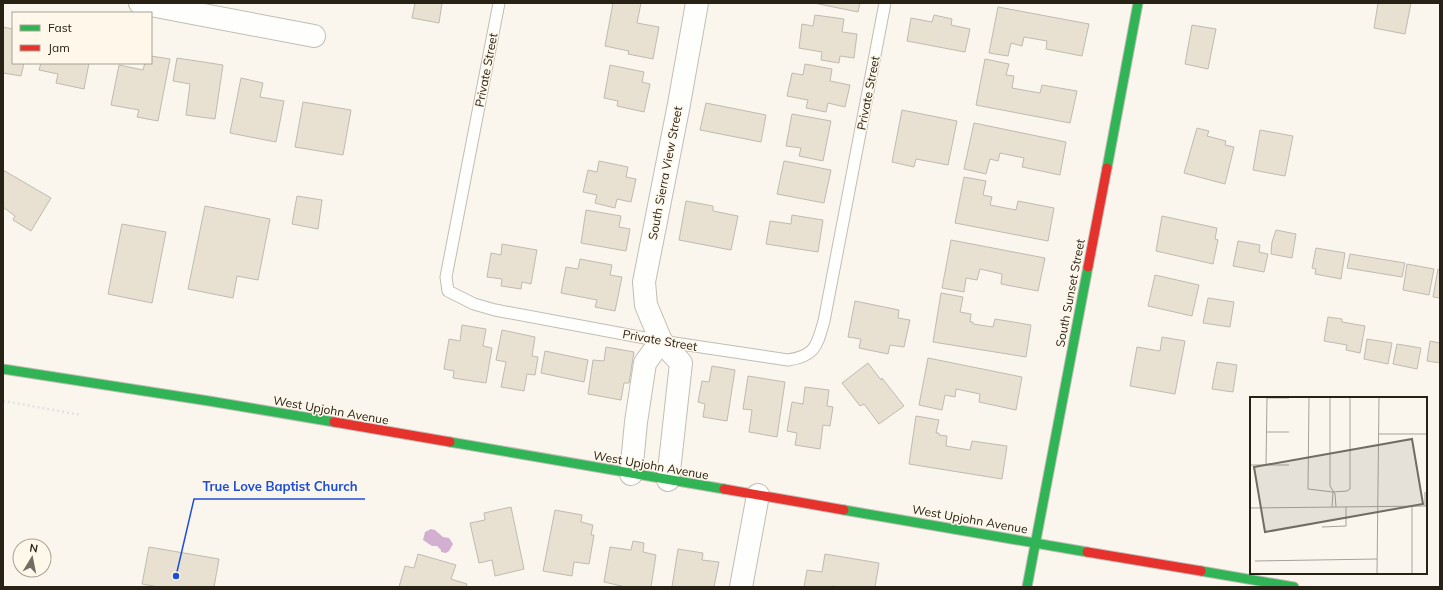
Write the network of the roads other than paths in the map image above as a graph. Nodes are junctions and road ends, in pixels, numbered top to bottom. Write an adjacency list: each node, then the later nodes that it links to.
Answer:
1 (140, 3): 6 (street)
2 (499, 3): 7 (lane, Private Street)
3 (696, 3): 7 (street, South Sierra View Street)
4 (885, 3): 7 (lane, Private Street)
5 (1138, 3): 12 (main road, South Sunset Street)
6 (314, 36)
7 (661, 341): 9 (street); 10 (street, South Sierra View Street)
8 (3, 369): 9 (main road, West Upjohn Avenue)
9 (631, 474): 10 (main road, West Upjohn Avenue)
10 (668, 480): 11 (main road, West Upjohn Avenue)
11 (758, 495): 12 (main road, West Upjohn Avenue); 13 (street)
12 (1035, 543): 14 (main road, South Sunset Street); 15 (main road, West Upjohn Avenue)
13 (741, 587)
14 (1027, 587)
15 (1294, 587)

